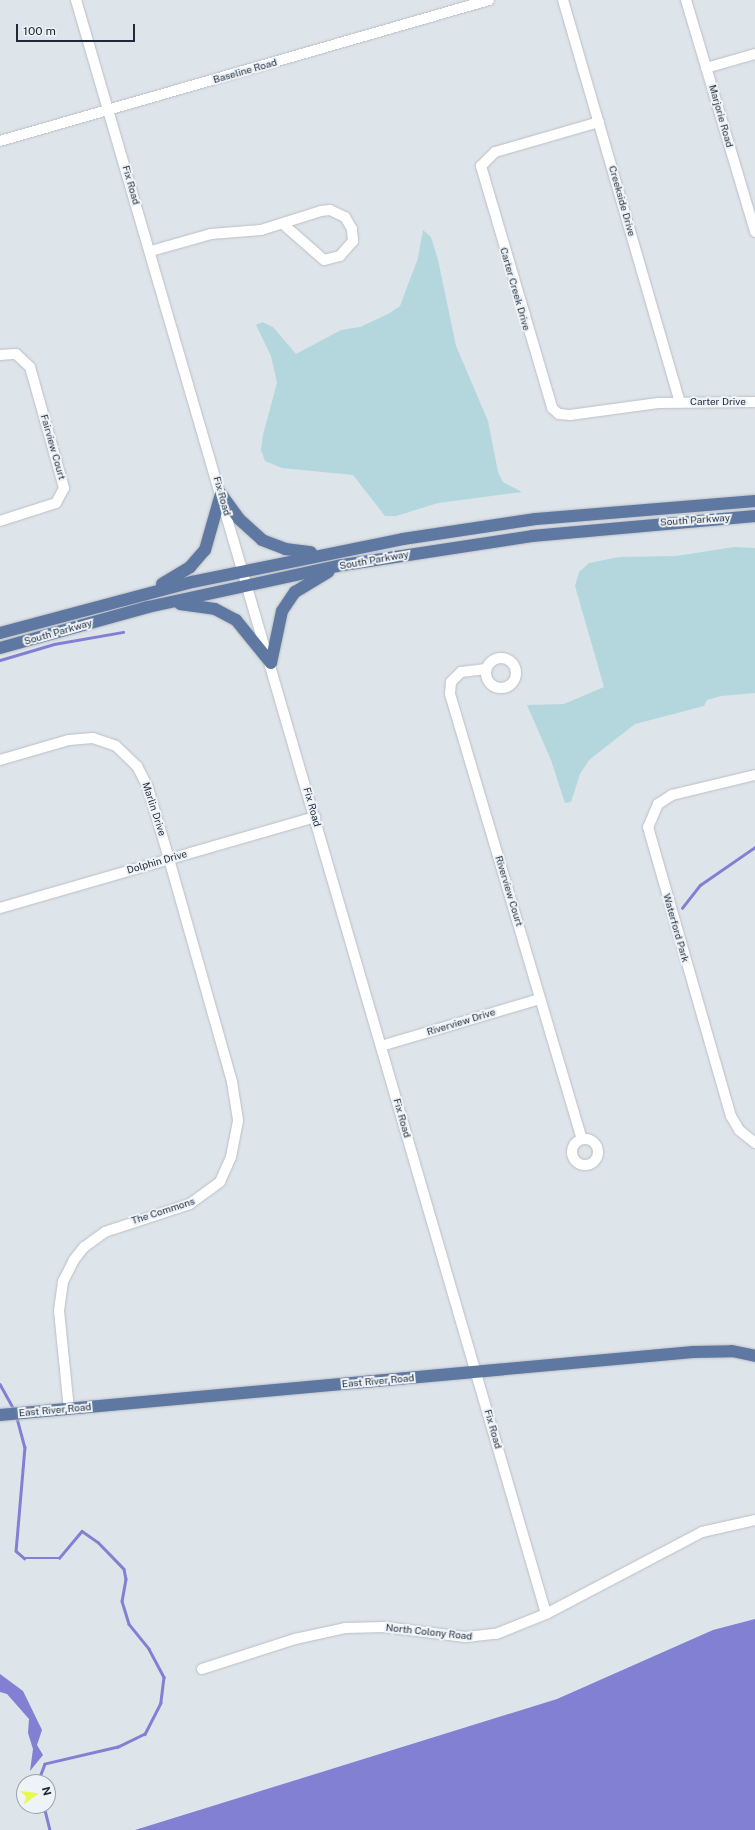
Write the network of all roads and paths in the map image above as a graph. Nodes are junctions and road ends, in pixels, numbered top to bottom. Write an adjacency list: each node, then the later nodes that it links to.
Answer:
1 (76, 0): 7 (street, Fix Road)
2 (489, 0): 7 (street, Baseline Road)
3 (563, 0): 8 (street, Creekside Drive)
4 (686, 0): 6 (street, Marjorie Road)
5 (755, 54): 6 (street)
6 (706, 68): 11 (street, Marjorie Road)
7 (109, 110): 9 (street, Baseline Road); 12 (street, Fix Road)
8 (599, 122): 14 (street, Creekside Drive); 14 (street, Carter Creek Drive)
9 (0, 141)
10 (283, 224): 10 (street); 12 (street)
11 (755, 232)
12 (151, 251): 16 (street, Fix Road)
13 (0, 355): 19 (street, Fairview Court)
14 (680, 402): 15 (street, Carter Drive)
15 (755, 402)
16 (221, 494): 20 (main road); 22 (street, Fix Road); 24 (main road)
17 (755, 501): 20 (main road, South Parkway)
18 (755, 516): 21 (main road, South Parkway)
19 (0, 521)
20 (327, 553): 22 (main road, South Parkway)
21 (344, 565): 23 (main road, South Parkway); 28 (main road)
22 (243, 570): 23 (street, Fix Road); 24 (main road, South Parkway)
23 (247, 584): 25 (main road, South Parkway); 28 (street, Fix Road)
24 (148, 592): 26 (main road, South Parkway)
25 (148, 607): 27 (main road, South Parkway); 28 (main road)
26 (0, 632)
27 (0, 648)
28 (271, 663): 32 (street, Fix Road)
29 (486, 669): 35 (street, Riverview Court)
30 (0, 760): 33 (street, Marlin Drive)
31 (755, 775): 38 (street, Waterford Park)
32 (315, 817): 33 (street, Dolphin Drive); 36 (street, Fix Road)
33 (169, 859): 34 (street, Dolphin Drive); 41 (street, The Commons)
34 (0, 908)
35 (540, 999): 36 (street, Riverview Drive); 37 (street, Riverview Court)
36 (381, 1046): 40 (street, Fix Road)
37 (582, 1139)
38 (755, 1142)
39 (755, 1356): 40 (main road, East River Road)
40 (477, 1372): 41 (main road, East River Road); 44 (street, Fix Road)
41 (69, 1409): 42 (main road, East River Road)
42 (4, 1414)
43 (755, 1520): 44 (street, North Colony Road)
44 (546, 1614): 45 (street, North Colony Road)
45 (202, 1669)

